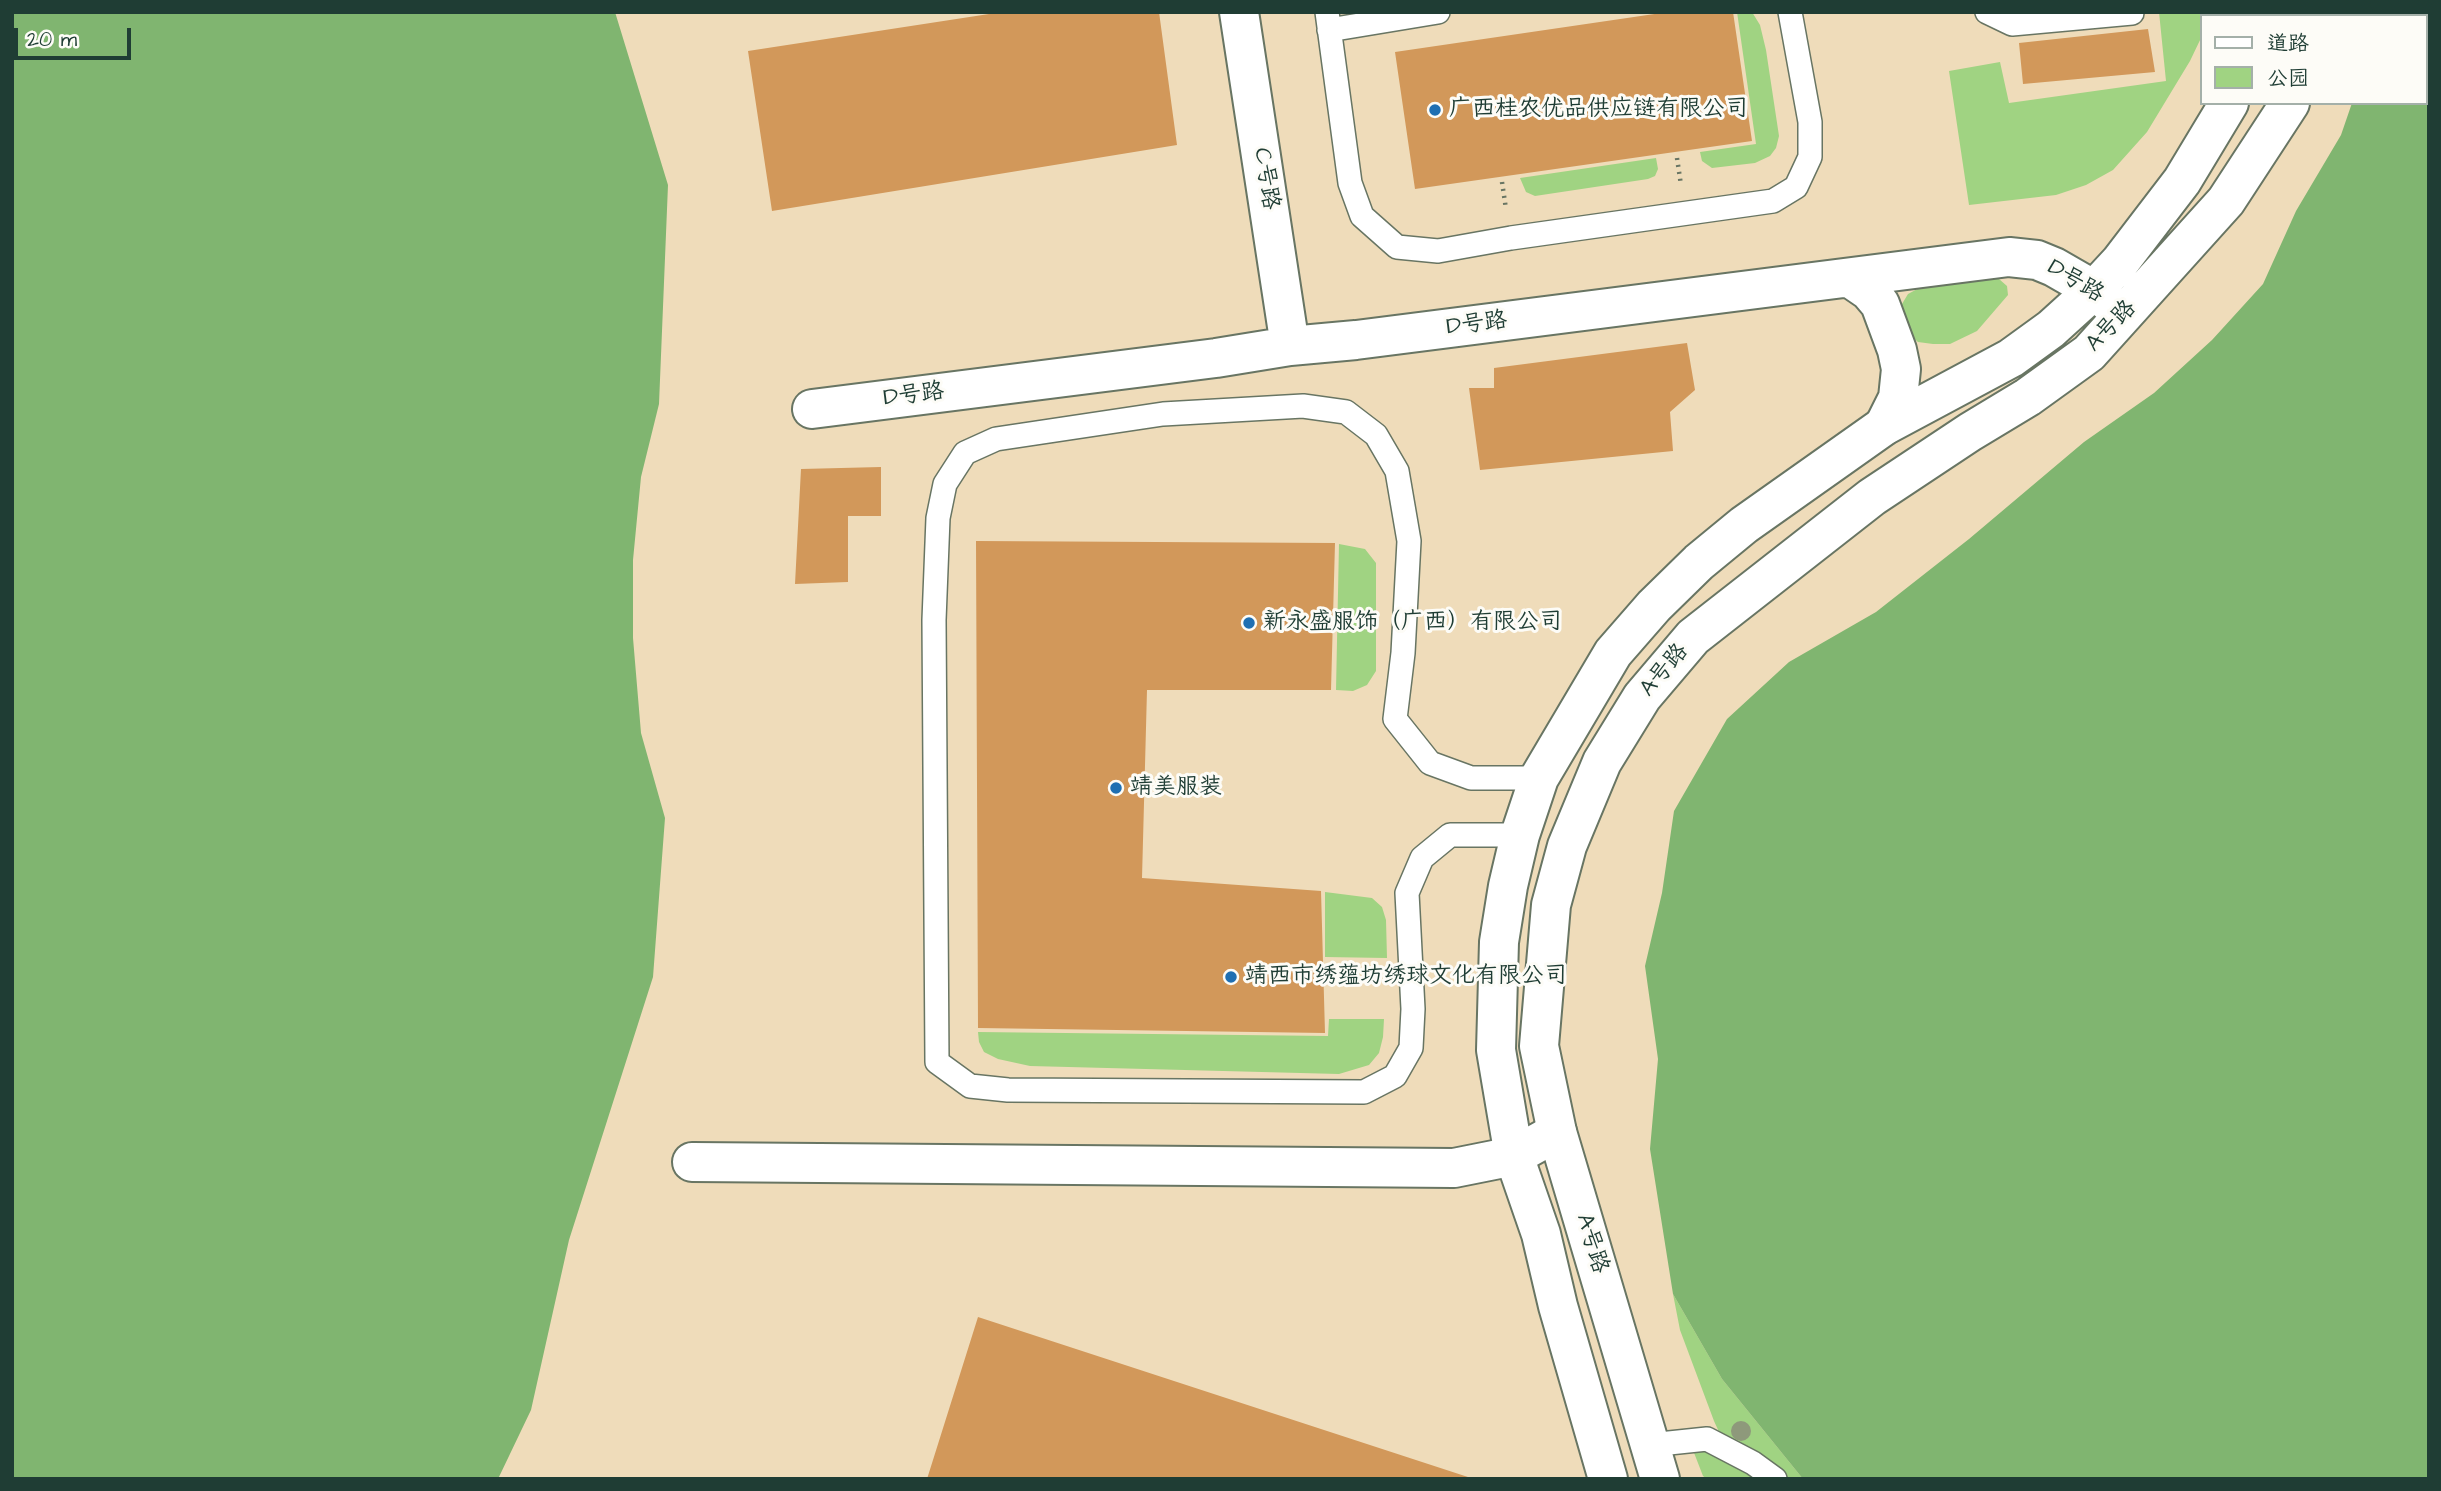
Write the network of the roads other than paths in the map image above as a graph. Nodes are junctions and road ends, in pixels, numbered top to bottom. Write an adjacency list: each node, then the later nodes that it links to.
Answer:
1 (1239, 12): 12 (street, C号路)
2 (1438, 12): 6 (lane)
3 (1790, 12): 6 (lane)
4 (1987, 12): 5 (lane)
5 (2133, 13)
6 (1328, 21)
7 (2228, 105): 10 (street, A号路)
8 (2289, 105): 11 (street, A号路)
9 (1850, 278): 10 (street, D号路); 12 (street, D号路); 14 (street)
10 (2094, 290): 11 (street, D号路); 14 (street, A号路)
11 (2125, 316): 17 (street, A号路)
12 (1290, 346): 13 (street, D号路)
13 (812, 409)
14 (1884, 426): 15 (street, A号路)
15 (1539, 778): 16 (street, A号路); 16 (lane)
16 (1520, 835): 18 (street, A号路)
17 (1557, 1132): 18 (street); 20 (street, A号路)
18 (1514, 1156): 19 (street); 21 (street, A号路)
19 (692, 1162)
20 (1655, 1462): 22 (lane)
21 (1608, 1479)
22 (1775, 1479)

